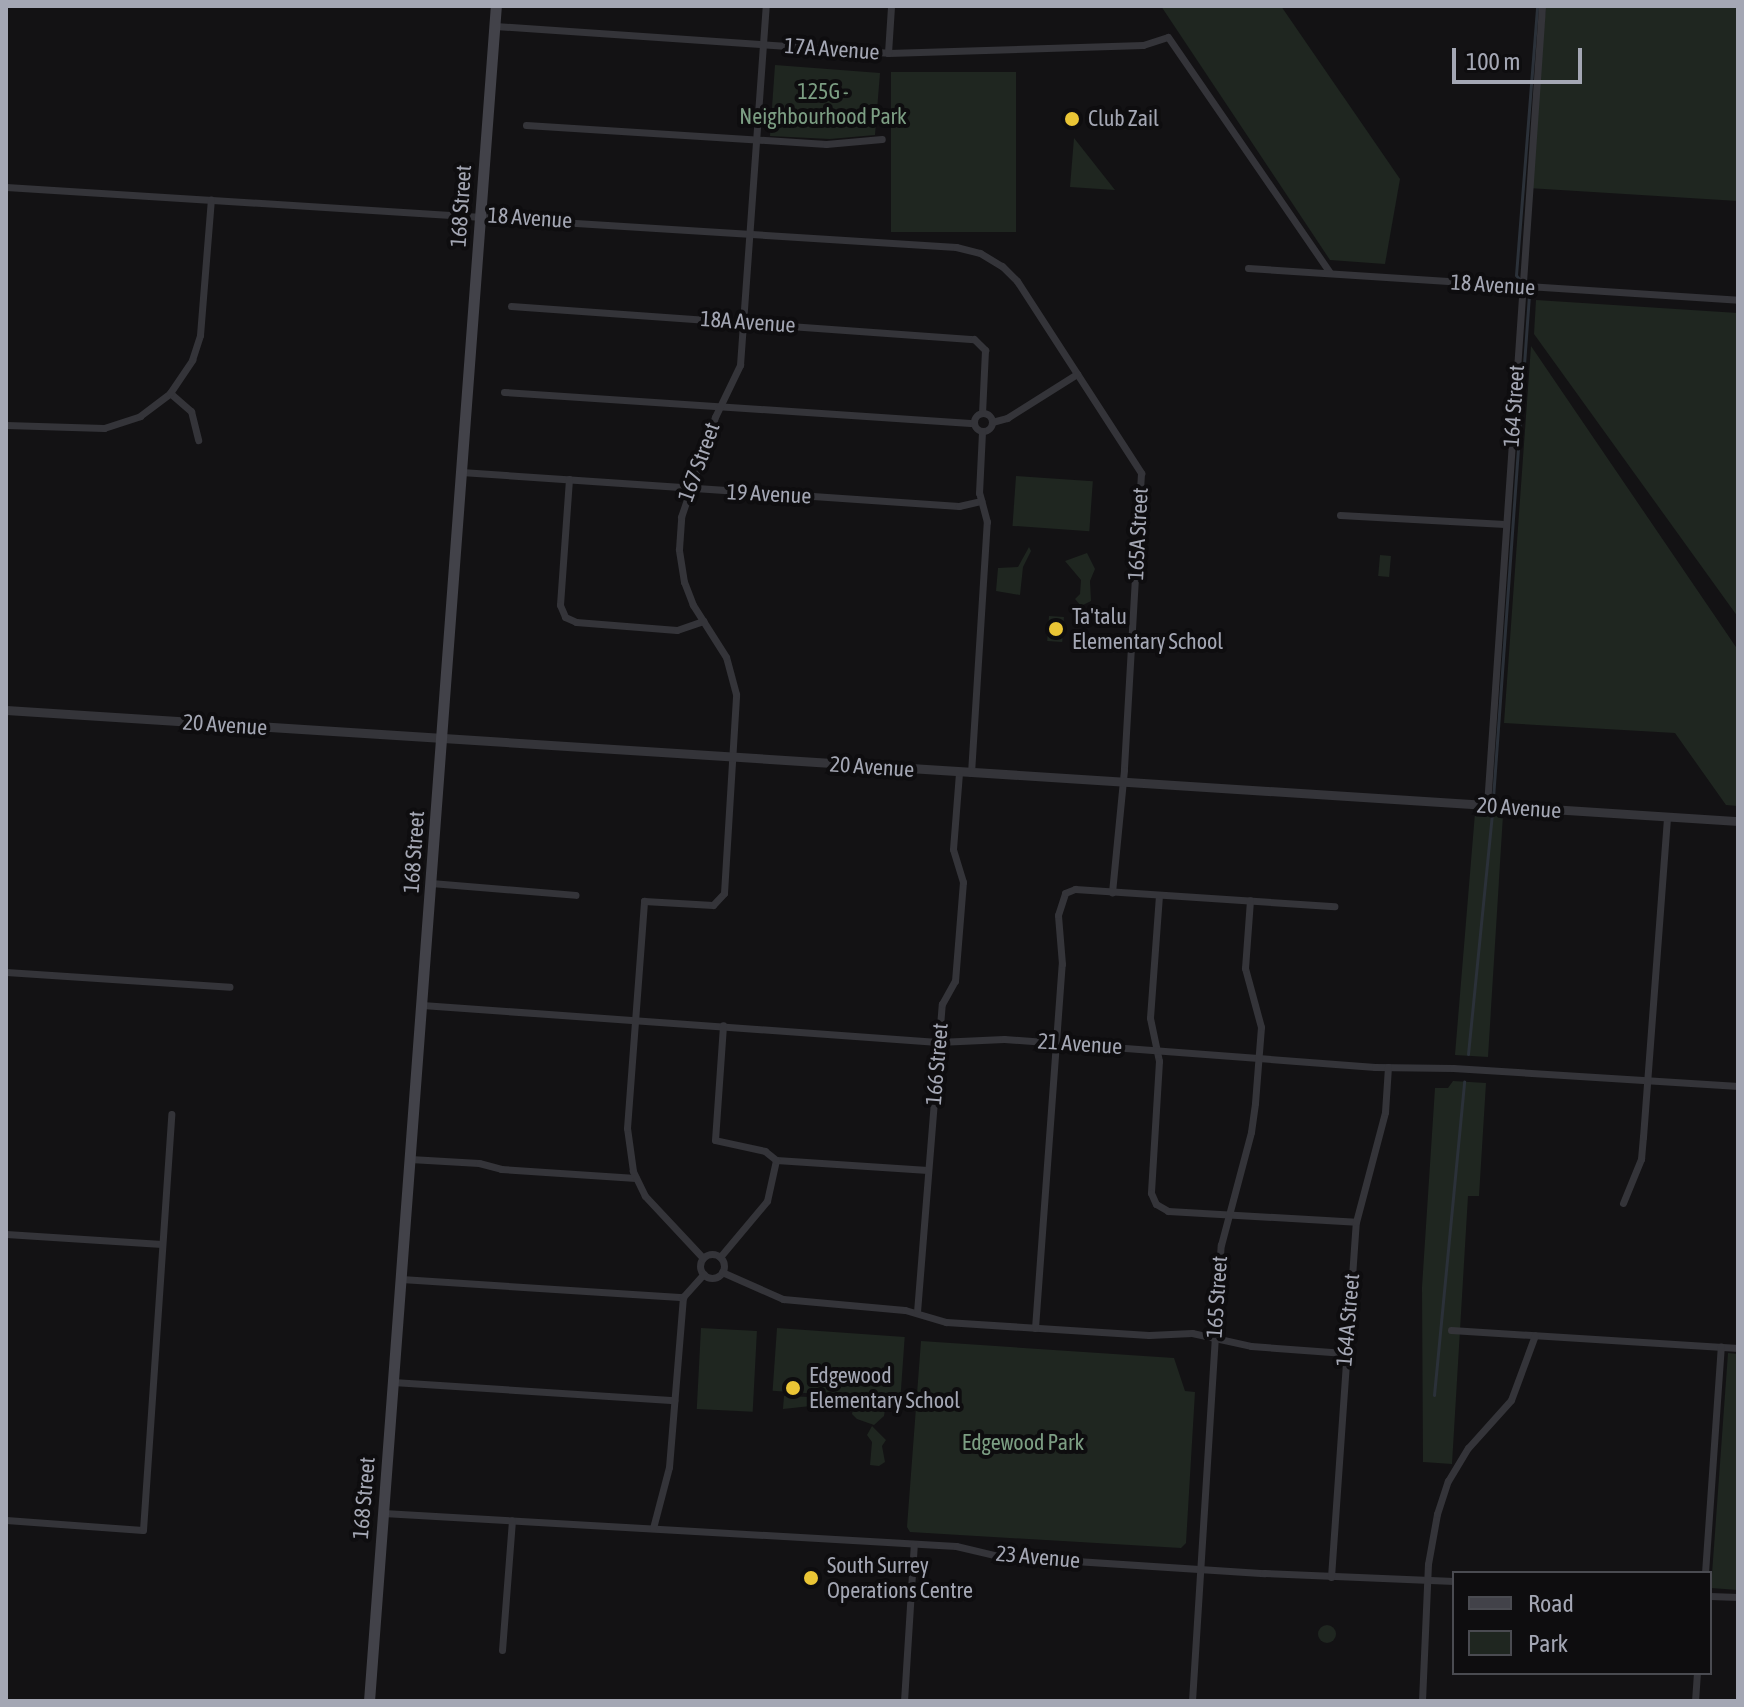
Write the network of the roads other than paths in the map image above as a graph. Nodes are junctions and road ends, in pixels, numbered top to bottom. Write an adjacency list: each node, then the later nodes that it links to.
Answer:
1 (496, 6): 5 (main road, 168 Street)
2 (766, 6): 6 (street, 167 Street)
3 (891, 6): 7 (street)
4 (1542, 6): 18 (street, 164 Street)
5 (495, 26): 6 (street, 17A Avenue); 13 (main road, 168 Street)
6 (763, 44): 7 (street, 17A Avenue); 10 (street, 167 Street)
7 (888, 53): 17 (street, 17A Avenue)
8 (526, 125): 10 (street)
9 (882, 139): 10 (street)
10 (756, 140): 14 (street, 167 Street)
11 (6, 187): 12 (street, 18 Avenue)
12 (211, 199): 13 (street, 18 Avenue); 24 (street)
13 (480, 215): 14 (street, 18 Avenue); 32 (main road, 168 Street)
14 (749, 232): 15 (street, 18 Avenue); 21 (street, 167 Street)
15 (1002, 266): 22 (street, 165A Street)
16 (1248, 268): 17 (street, 18 Avenue)
17 (1330, 273): 18 (street, 18 Avenue)
18 (1522, 287): 19 (street, 18 Avenue); 37 (street, 164 Street)
19 (1738, 300)
20 (511, 306): 21 (street, 18A Avenue)
21 (744, 322): 25 (street, 167 Street); 26 (street, 18A Avenue)
22 (1077, 374): 27 (street); 44 (street, 165A Street)
23 (504, 392): 25 (street)
24 (170, 393): 29 (street); 31 (street)
25 (720, 407): 28 (street); 34 (street, 167 Street)
26 (982, 413): 27 (street); 28 (street)
27 (992, 422): 30 (street)
28 (974, 423): 30 (street)
29 (6, 425)
30 (982, 431): 35 (street)
31 (198, 440)
32 (461, 472): 33 (street, 19 Avenue); 40 (main road, 168 Street)
33 (569, 479): 34 (street, 19 Avenue); 38 (street)
34 (689, 489): 35 (street, 19 Avenue); 38 (street, 167 Street)
35 (981, 501): 43 (street)
36 (1340, 515): 37 (street)
37 (1505, 524): 45 (street, 164 Street)
38 (703, 621): 41 (street, 167 Street)
39 (6, 710): 40 (street, 20 Avenue)
40 (442, 739): 41 (street, 20 Avenue); 48 (main road, 168 Street)
41 (734, 758): 42 (street, 20 Avenue); 57 (street, 167 Street)
42 (959, 772): 43 (street, 20 Avenue); 59 (street, 166 Street)
43 (971, 773): 44 (street, 20 Avenue)
44 (1123, 783): 45 (street, 20 Avenue); 49 (street, 165A Street)
45 (1487, 805): 46 (street, 20 Avenue)
46 (1667, 817): 47 (street, 20 Avenue); 64 (street)
47 (1738, 821)
48 (431, 883): 50 (street); 56 (main road, 168 Street)
49 (1112, 892): 51 (street); 60 (street)
50 (576, 895)
51 (1159, 895): 52 (street); 61 (street)
52 (1250, 900): 53 (street); 62 (street, 165 Street)
53 (1334, 906)
54 (6, 972): 55 (street)
55 (229, 987)
56 (422, 1005): 57 (street, 21 Avenue); 67 (main road, 168 Street)
57 (634, 1018): 58 (street, 21 Avenue); 70 (street)
58 (723, 1025): 59 (street, 21 Avenue); 68 (street)
59 (938, 1042): 60 (street, 21 Avenue); 69 (street, 166 Street)
60 (1056, 1043): 61 (street, 21 Avenue); 83 (street)
61 (1155, 1049): 62 (street, 21 Avenue); 72 (street)
62 (1258, 1057): 63 (street, 21 Avenue); 72 (street, 165 Street)
63 (1388, 1067): 64 (street, 21 Avenue); 73 (street, 164A Street)
64 (1648, 1080): 65 (street, 21 Avenue); 71 (street)
65 (1738, 1086)
66 (171, 1114): 75 (street)
67 (410, 1159): 70 (street); 80 (main road, 168 Street)
68 (776, 1160): 69 (street); 76 (street)
69 (928, 1170): 82 (street, 166 Street)
70 (636, 1178): 77 (street)
71 (1623, 1203)
72 (1229, 1214): 73 (street); 86 (street, 165 Street)
73 (1356, 1222): 89 (street, 164A Street)
74 (6, 1234): 75 (street)
75 (162, 1244): 93 (street)
76 (720, 1257): 77 (street); 78 (street)
77 (703, 1258): 79 (street)
78 (722, 1272): 79 (street); 82 (street)
79 (704, 1274): 81 (street)
80 (401, 1279): 81 (street); 90 (main road, 168 Street)
81 (683, 1297): 91 (street)
82 (917, 1312): 83 (street)
83 (1035, 1328): 86 (street)
84 (1451, 1330): 85 (street)
85 (1535, 1335): 87 (street); 100 (street)
86 (1215, 1336): 89 (street); 97 (street, 165 Street)
87 (1721, 1347): 88 (street); 98 (street)
88 (1738, 1348)
89 (1345, 1353): 99 (street, 164A Street)
90 (393, 1382): 91 (street); 92 (main road, 168 Street)
91 (674, 1400): 95 (street)
92 (383, 1513): 94 (street, 23 Avenue); 106 (main road, 168 Street)
93 (6, 1520)
94 (512, 1520): 95 (street, 23 Avenue); 104 (street)
95 (653, 1528): 96 (street, 23 Avenue)
96 (914, 1544): 97 (street, 23 Avenue); 107 (street)
97 (1198, 1568): 99 (street, 23 Avenue); 108 (street, 165 Street)
98 (1705, 1571)
99 (1331, 1577): 100 (street, 23 Avenue)
100 (1427, 1581): 101 (street, 23 Avenue); 109 (street)
101 (1452, 1581)
102 (1712, 1596): 103 (street)
103 (1738, 1597)
104 (502, 1650)
105 (1697, 1675): 110 (street)
106 (369, 1701)
107 (904, 1701)
108 (1192, 1701)
109 (1422, 1701)
110 (1695, 1701)

